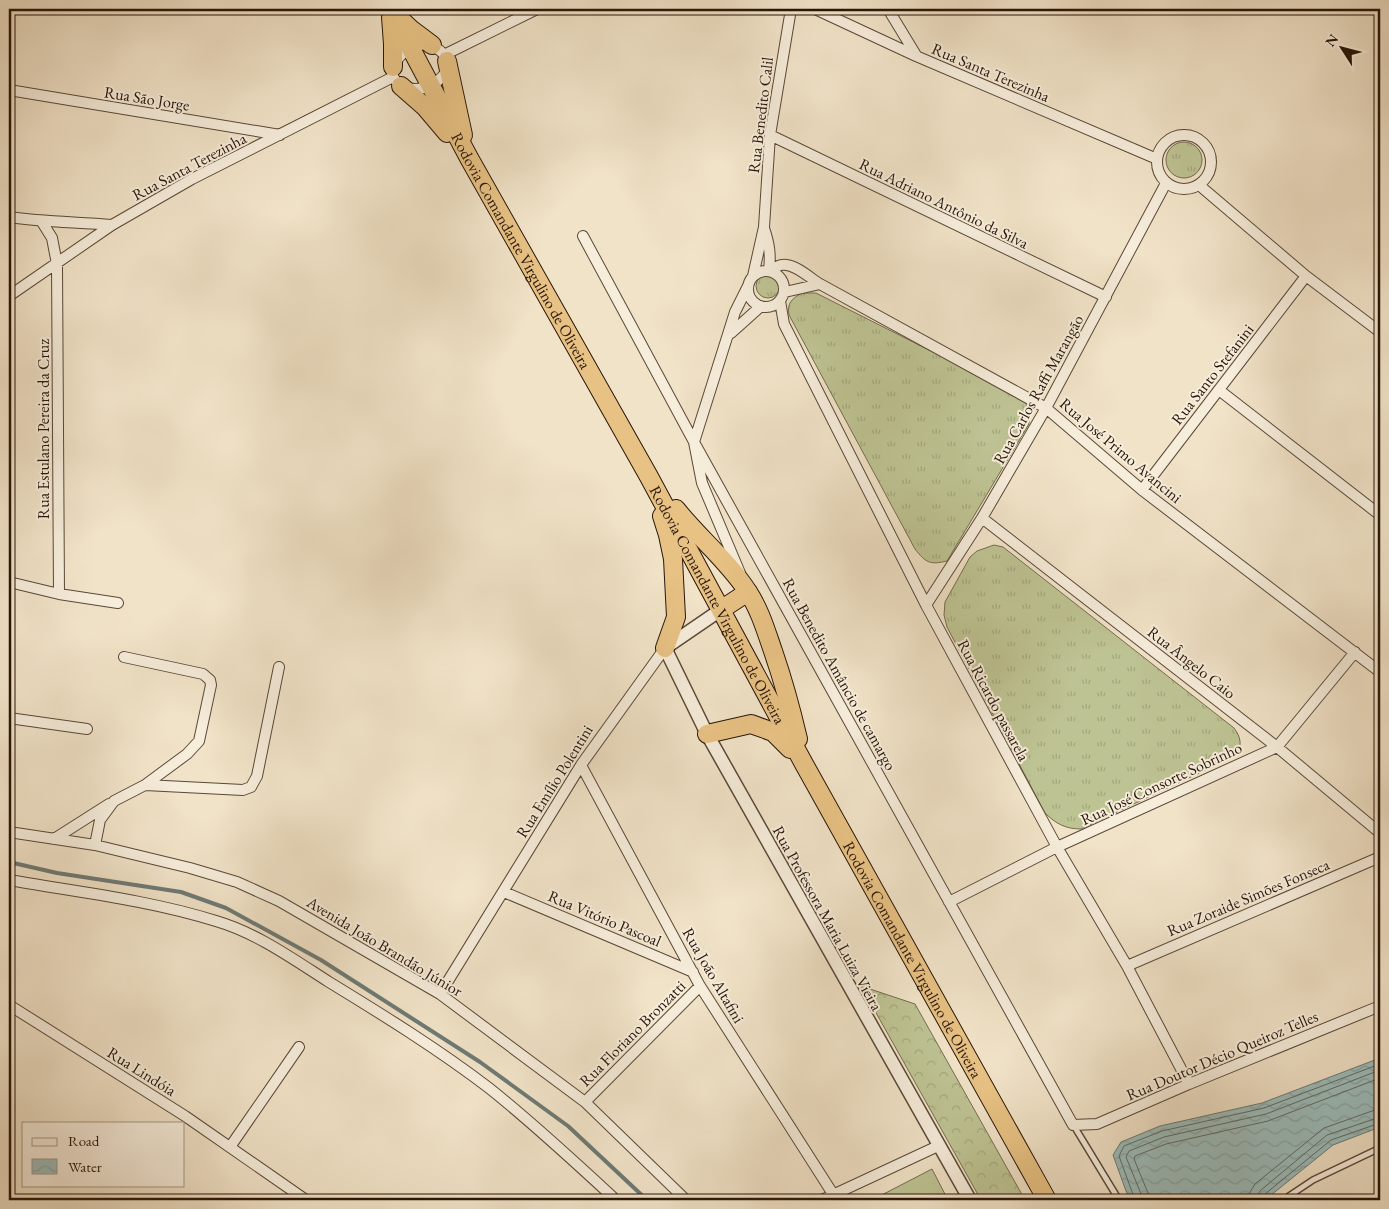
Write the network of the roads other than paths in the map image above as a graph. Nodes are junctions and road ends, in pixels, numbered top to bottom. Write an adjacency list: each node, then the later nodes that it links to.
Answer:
1 (390, 9): 6 (highway, Rodovia Comandante Virgulino de Oliveira); 7 (highway); 9 (highway)
2 (537, 9): 7 (street)
3 (791, 9): 13 (street, Rua Benedito Calil)
4 (815, 9): 8 (street, Rua Santa Terezinha)
5 (888, 9): 8 (street)
6 (411, 48): 7 (street); 9 (street); 10 (highway, Rodovia Comandante Virgulino de Oliveira)
7 (441, 54): 10 (street); 14 (highway)
8 (916, 56): 15 (street, Rua Santa Terezinha)
9 (396, 77): 10 (street); 12 (street, Rua Santa Terezinha); 14 (highway)
10 (430, 85): 14 (highway, Rodovia Comandante Virgulino de Oliveira)
11 (9, 90): 12 (street, Rua São Jorge)
12 (280, 135): 20 (street, Rua Santa Terezinha)
13 (770, 135): 21 (street, Rua Benedito Calil); 31 (street, Rua Adriano Antônio da Silva)
14 (469, 158): 39 (highway, Rodovia Comandante Virgulino de Oliveira)
15 (1157, 159): 16 (street); 17 (street)
16 (1166, 183): 17 (street); 31 (street, Rua Carlos Raffi Marangão)
17 (1199, 185): 26 (street)
18 (9, 217): 19 (street)
19 (42, 222): 20 (street); 23 (street, Rua Estulano Pereira da Cruz)
20 (112, 225): 23 (street, Rua Santa Terezinha)
21 (764, 227): 24 (street, Rua Benedito Calil); 25 (street, Rua Benedito Calil)
22 (583, 236): 38 (street, Rua Benedito Amâncio de camargo)
23 (57, 264): 29 (street, Rua Santa Terezinha); 45 (street, Rua Estulano Pereira da Cruz)
24 (770, 271): 25 (street); 27 (street, Rua José Primo Avancini); 30 (street)
25 (753, 276): 28 (street)
26 (1306, 276): 34 (street); 36 (street, Rua Santo Stefanini)
27 (820, 284): 30 (street); 37 (street, Rua José Primo Avancini)
28 (748, 286): 32 (street); 35 (street)
29 (9, 296)
30 (782, 296): 32 (street); 33 (street, Rua Ricardo passarela)
31 (1106, 298): 37 (street, Rua Carlos Raffi Marangão)
32 (762, 307): 33 (street, Rua Ricardo passarela); 35 (street)
33 (784, 324): 47 (street, Rua Ricardo passarela)
34 (1380, 332)
35 (730, 334): 38 (street)
36 (1219, 390): 40 (street, Rua Santo Stefanini); 41 (street)
37 (1046, 408): 40 (street, Rua José Primo Avancini); 42 (street, Rua Carlos Raffi Marangão)
38 (694, 442): 44 (street); 70 (street, Rua Benedito Amâncio de camargo)
39 (648, 475): 44 (highway); 48 (highway, Rodovia Comandante Virgulino de Oliveira); 49 (highway)
40 (1142, 490): 50 (street, Rua José Primo Avancini)
41 (1380, 515)
42 (982, 518): 47 (street, Rua Carlos Raffi Marangão); 57 (street, Rua Ângelo Caio)
43 (9, 582): 45 (street)
44 (748, 592): 48 (highway); 58 (highway)
45 (59, 594): 46 (street)
46 (118, 603)
47 (926, 606): 66 (street, Rua Ricardo passarela)
48 (722, 609): 49 (street, Rua Emílio Polentini); 58 (highway, Rodovia Comandante Virgulino de Oliveira)
49 (664, 648): 56 (street, Rua Professora Maria Luiza Vieira); 59 (street, Rua Emílio Polentini)
50 (1354, 652): 53 (street, Rua José Primo Avancini); 57 (street, Rua José Consorte Sobrinho)
51 (124, 657): 60 (street)
52 (279, 668): 60 (street)
53 (1380, 672)
54 (9, 718): 55 (street)
55 (87, 729)
56 (707, 734): 58 (highway); 81 (street, Rua Professora Maria Luiza Vieira)
57 (1277, 747): 63 (street, Rua Ângelo Caio); 66 (street, Rua José Consorte Sobrinho)
58 (804, 764): 90 (highway, Rodovia Comandante Virgulino de Oliveira)
59 (581, 765): 69 (street, Rua Emílio Polentini); 72 (street, Rua João Altafini)
60 (145, 785): 61 (street)
61 (114, 801): 64 (street); 65 (street)
62 (9, 832): 64 (street, Avenida João Brandão Júnior)
63 (1380, 833)
64 (54, 839): 65 (street, Avenida João Brandão Júnior)
65 (95, 845): 74 (street, Avenida João Brandão Júnior)
66 (1057, 847): 70 (street, Rua José Consorte Sobrinho); 71 (street, Rua Ricardo passarela)
67 (1380, 856): 71 (street, Rua Zoraide Simões Fonseca)
68 (9, 880): 86 (street)
69 (504, 892): 72 (street, Rua Vitório Pascoal); 74 (street, Rua Emílio Polentini)
70 (949, 902): 80 (street, Rua Benedito Amâncio de camargo)
71 (1127, 966): 78 (street, Rua Ricardo passarela)
72 (693, 972): 73 (street, Rua João Altafini)
73 (700, 986): 79 (street, Rua Floriano Bronzatti); 84 (street, Rua João Altafini)
74 (440, 994): 79 (street, Avenida João Brandão Júnior)
75 (9, 1005): 82 (street, Rua Lindóia)
76 (1380, 1006): 78 (street, Rua Doutor Décio Queiroz Telles)
77 (299, 1046): 82 (street)
78 (1189, 1084): 80 (street, Rua Doutor Décio Queiroz Telles)
79 (585, 1102): 87 (street, Avenida João Brandão Júnior)
80 (1074, 1126): 91 (lane)
81 (938, 1146): 84 (street); 89 (street, Rua Professora Maria Luiza Vieira)
82 (230, 1148): 85 (street, Rua Lindóia)
83 (1380, 1148): 92 (lane)
84 (833, 1194): 88 (street)
85 (306, 1200)
86 (616, 1200)
87 (686, 1200)
88 (822, 1200)
89 (970, 1200)
90 (1048, 1200)
91 (1119, 1200)
92 (1283, 1200)

